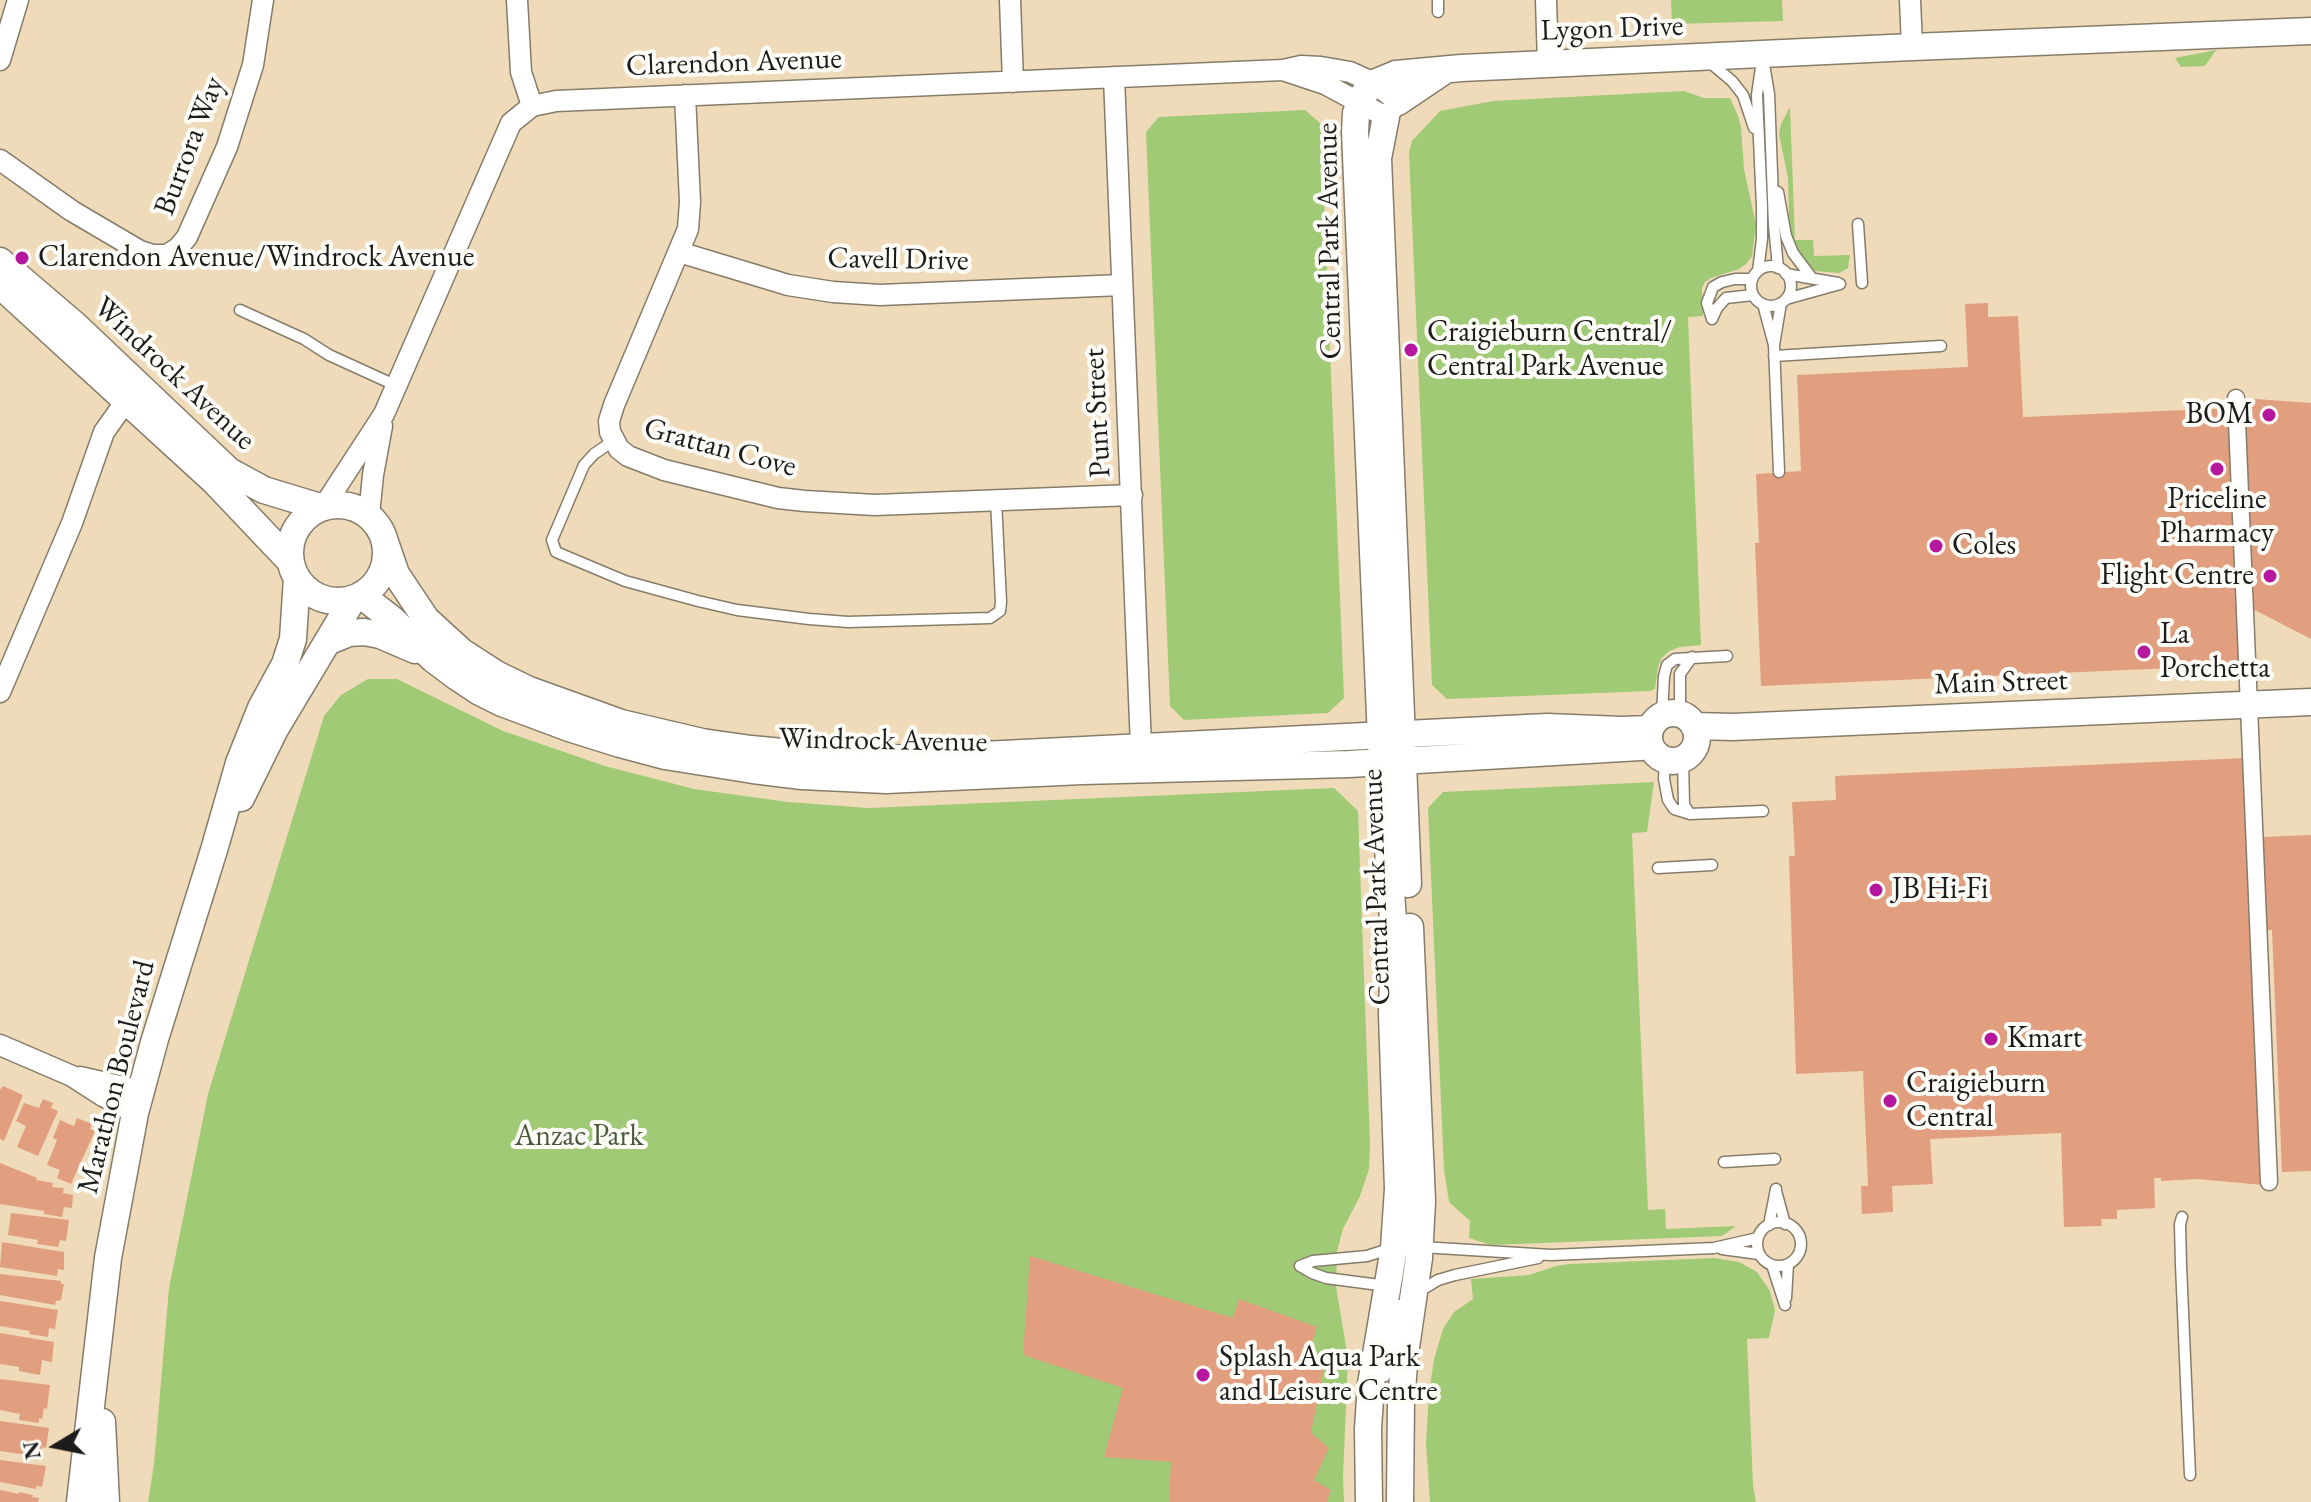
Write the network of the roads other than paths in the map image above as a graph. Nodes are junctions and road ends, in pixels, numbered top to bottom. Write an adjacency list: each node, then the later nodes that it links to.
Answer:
1 (18, 0): 11 (street)
2 (263, 0): 22 (street, Burrora Way)
3 (517, 0): 18 (street)
4 (1010, 0): 15 (street)
5 (1546, 0): 12 (street)
6 (1910, 0): 8 (street)
7 (2311, 31): 8 (street, Lygon Drive)
8 (1912, 47): 9 (street, Lygon Drive)
9 (1763, 54): 10 (street, Lygon Drive); 20 (lane); 21 (lane)
10 (1703, 57): 12 (street, Lygon Drive); 20 (lane)
11 (0, 60)
12 (1548, 63): 13 (street, Lygon Drive)
13 (1444, 71): 16 (street); 19 (street)
14 (1114, 77): 15 (street, Clarendon Avenue); 16 (street, Clarendon Avenue); 31 (street, Punt Street)
15 (1013, 82): 17 (street, Clarendon Avenue)
16 (1367, 93): 19 (street, Clarendon Avenue); 60 (street, Central Park Avenue)
17 (685, 95): 18 (street, Clarendon Avenue); 24 (street, Grattan Cove)
18 (532, 106): 38 (street)
19 (1392, 109): 60 (street, Central Park Avenue)
20 (1759, 145): 27 (lane)
21 (1771, 154): 26 (lane); 28 (lane)
22 (0, 160)
23 (1858, 224): 29 (lane)
24 (679, 252): 31 (street, Cavell Drive); 42 (street, Grattan Cove)
25 (0, 261): 39 (street, Windrock Avenue)
26 (1782, 271): 27 (lane); 28 (lane); 33 (lane)
27 (1755, 275): 32 (lane); 32 (lane)
28 (1811, 277): 33 (lane)
29 (1862, 283)
30 (0, 285): 39 (street, Windrock Avenue)
31 (1122, 285): 44 (street, Punt Street)
32 (1753, 295): 34 (lane)
33 (1784, 301): 34 (lane); 37 (lane)
34 (1763, 304): 37 (lane)
35 (240, 310): 38 (lane)
36 (1941, 346): 37 (lane)
37 (1774, 350): 43 (lane)
38 (397, 386): 41 (street)
39 (132, 392): 46 (street, Windrock Avenue); 49 (street, Windrock Avenue); 55 (street)
40 (2236, 398): 57 (street)
41 (384, 414): 46 (street); 47 (street)
42 (613, 441): 45 (street, Grattan Cove); 45 (lane)
43 (1779, 472)
44 (1132, 495): 45 (street, Grattan Cove); 61 (street, Punt Street)
45 (996, 500)
46 (322, 507): 47 (street); 49 (street)
47 (369, 515): 48 (street)
48 (385, 542): 50 (street); 61 (street, Windrock Avenue)
49 (294, 570): 50 (street); 64 (street, Marathon Boulevard)
50 (357, 597): 51 (street, Marathon Boulevard); 54 (street, Windrock Avenue)
51 (327, 642): 54 (street); 64 (street, Marathon Boulevard)
52 (1727, 656): 53 (lane)
53 (1692, 657): 59 (lane); 59 (lane)
54 (433, 659): 61 (street, Windrock Avenue)
55 (0, 692)
56 (2311, 702): 57 (street, Main Street)
57 (2249, 712): 58 (street, Main Street); 59 (street, Main Street); 71 (street)
58 (2311, 718)
59 (1673, 737): 60 (street, Main Street); 63 (lane); 63 (lane)
60 (1392, 748): 61 (street, Windrock Avenue); 77 (street, Central Park Avenue)
61 (1142, 758)
62 (1763, 811): 63 (lane)
63 (1690, 814)
64 (214, 850): 68 (street, Marathon Boulevard)
65 (1712, 865): 66 (lane)
66 (1658, 868)
67 (0, 1045): 68 (street)
68 (138, 1102): 83 (street, Marathon Boulevard)
69 (1775, 1159): 70 (lane)
70 (1724, 1162)
71 (2269, 1182)
72 (2182, 1217): 84 (lane)
73 (1785, 1224): 74 (lane); 74 (lane); 80 (lane)
74 (1769, 1225): 75 (lane)
75 (1758, 1238): 76 (lane); 78 (lane)
76 (1714, 1248): 78 (lane); 79 (lane)
77 (1407, 1251): 79 (lane); 82 (street, Central Park Avenue); 82 (lane)
78 (1759, 1254): 81 (lane)
79 (1551, 1255): 82 (lane)
80 (1788, 1264): 81 (lane); 81 (lane)
81 (1772, 1265)
82 (1402, 1288): 85 (street, Central Park Avenue); 88 (street, Central Park Avenue)
83 (100, 1323): 86 (street, Marathon Boulevard); 87 (street, Marathon Boulevard)
84 (2190, 1475)
85 (1402, 1493)
86 (80, 1502)
87 (106, 1502)
88 (1369, 1502)

